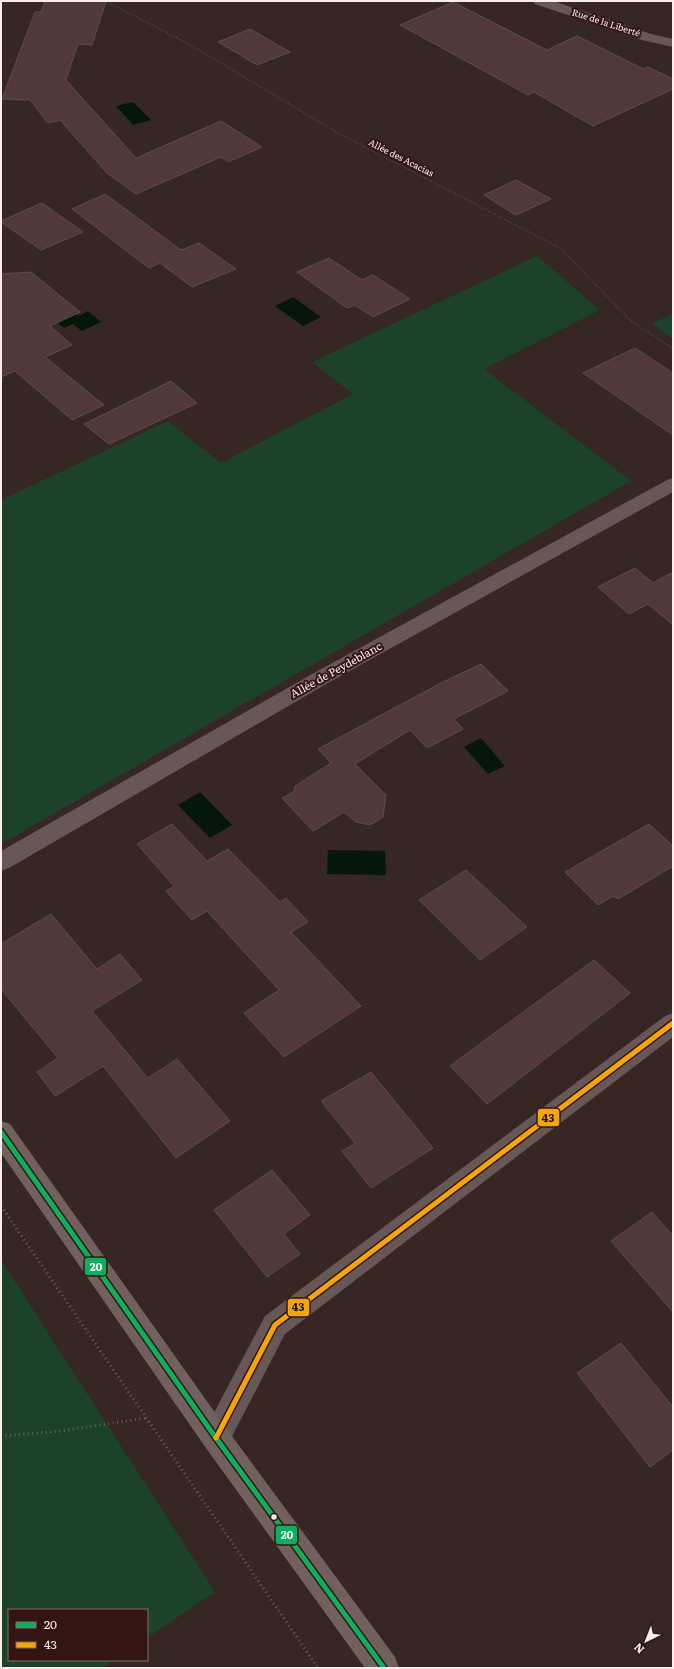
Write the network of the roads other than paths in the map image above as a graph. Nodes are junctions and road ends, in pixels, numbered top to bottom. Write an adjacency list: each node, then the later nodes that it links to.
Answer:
1 (540, 1): 2 (street, Rue de la Liberté)
2 (673, 43)
3 (673, 484): 4 (street, Allée de Peydeblanc)
4 (1, 862)
5 (673, 1023): 7 (street)
6 (1, 1132): 7 (main road)
7 (216, 1438): 8 (main road)
8 (384, 1668)

